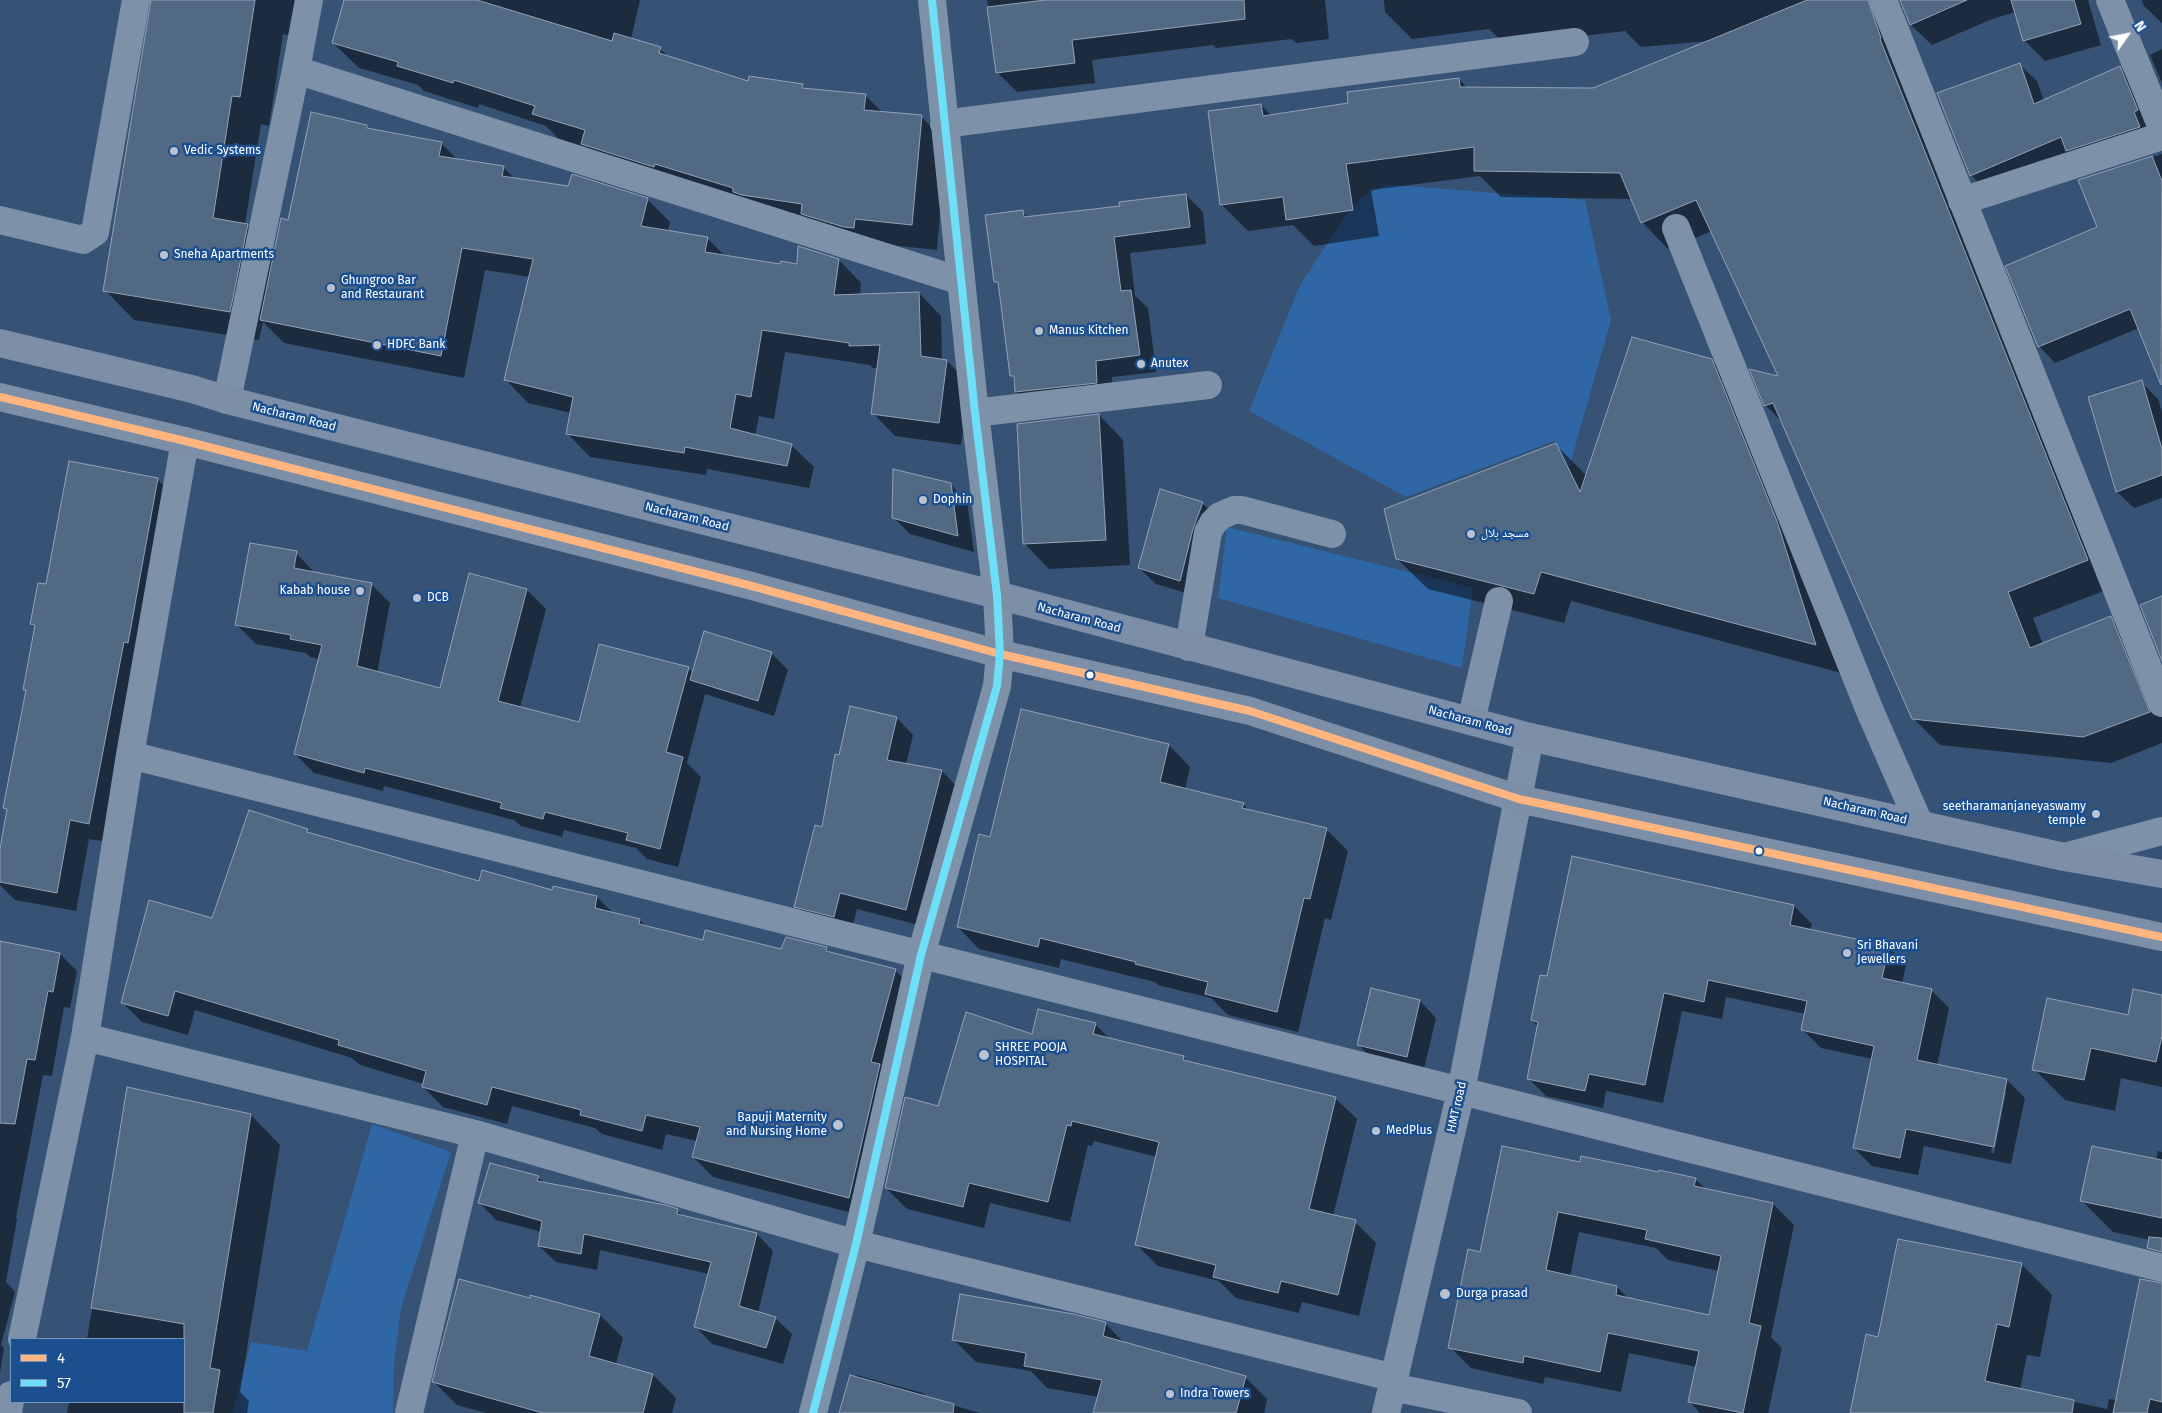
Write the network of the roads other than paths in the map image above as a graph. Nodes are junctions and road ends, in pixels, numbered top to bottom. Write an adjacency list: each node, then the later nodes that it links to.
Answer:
1 (136, 0): 13 (street)
2 (308, 0): 7 (street)
3 (932, 0): 9 (street)
4 (1883, 0): 12 (street)
5 (2110, 0): 8 (street)
6 (1575, 42): 9 (street)
7 (296, 70): 15 (street); 19 (street)
8 (2155, 91): 10 (street)
9 (944, 124): 15 (street)
10 (2162, 128)
11 (2162, 136): 12 (street)
12 (1962, 202): 27 (street)
13 (0, 220)
14 (1676, 228): 32 (street)
15 (961, 281): 20 (street)
16 (0, 343): 19 (main road, Nacharam Road)
17 (1208, 385): 20 (street)
18 (0, 397): 21 (main road)
19 (227, 400): 23 (main road, Nacharam Road)
20 (975, 413): 23 (street)
21 (186, 440): 26 (main road); 30 (street)
22 (1332, 534): 25 (street)
23 (997, 595): 25 (main road, Nacharam Road); 26 (street)
24 (1499, 601): 28 (street)
25 (1189, 647): 28 (main road, Nacharam Road)
26 (1000, 654): 31 (main road); 37 (street)
27 (2162, 704)
28 (1472, 721): 29 (main road, Nacharam Road)
29 (1530, 737): 31 (street, HMT road); 32 (main road, Nacharam Road)
30 (130, 755): 37 (street); 38 (street)
31 (1519, 798): 36 (main road); 39 (street, HMT road)
32 (1919, 823): 34 (main road, Nacharam Road)
33 (2162, 831): 34 (street)
34 (2064, 857): 35 (main road, Nacharam Road)
35 (2162, 874)
36 (2162, 937)
37 (920, 955): 39 (street); 41 (street)
38 (85, 1037): 40 (street); 43 (street)
39 (1461, 1091): 42 (street); 44 (street, HMT road)
40 (475, 1134): 41 (street); 45 (street)
41 (856, 1244): 44 (street); 46 (street)
42 (2162, 1268)
43 (22, 1338)
44 (1391, 1393): 47 (street)
45 (409, 1413)
46 (813, 1413)
47 (1518, 1413)

